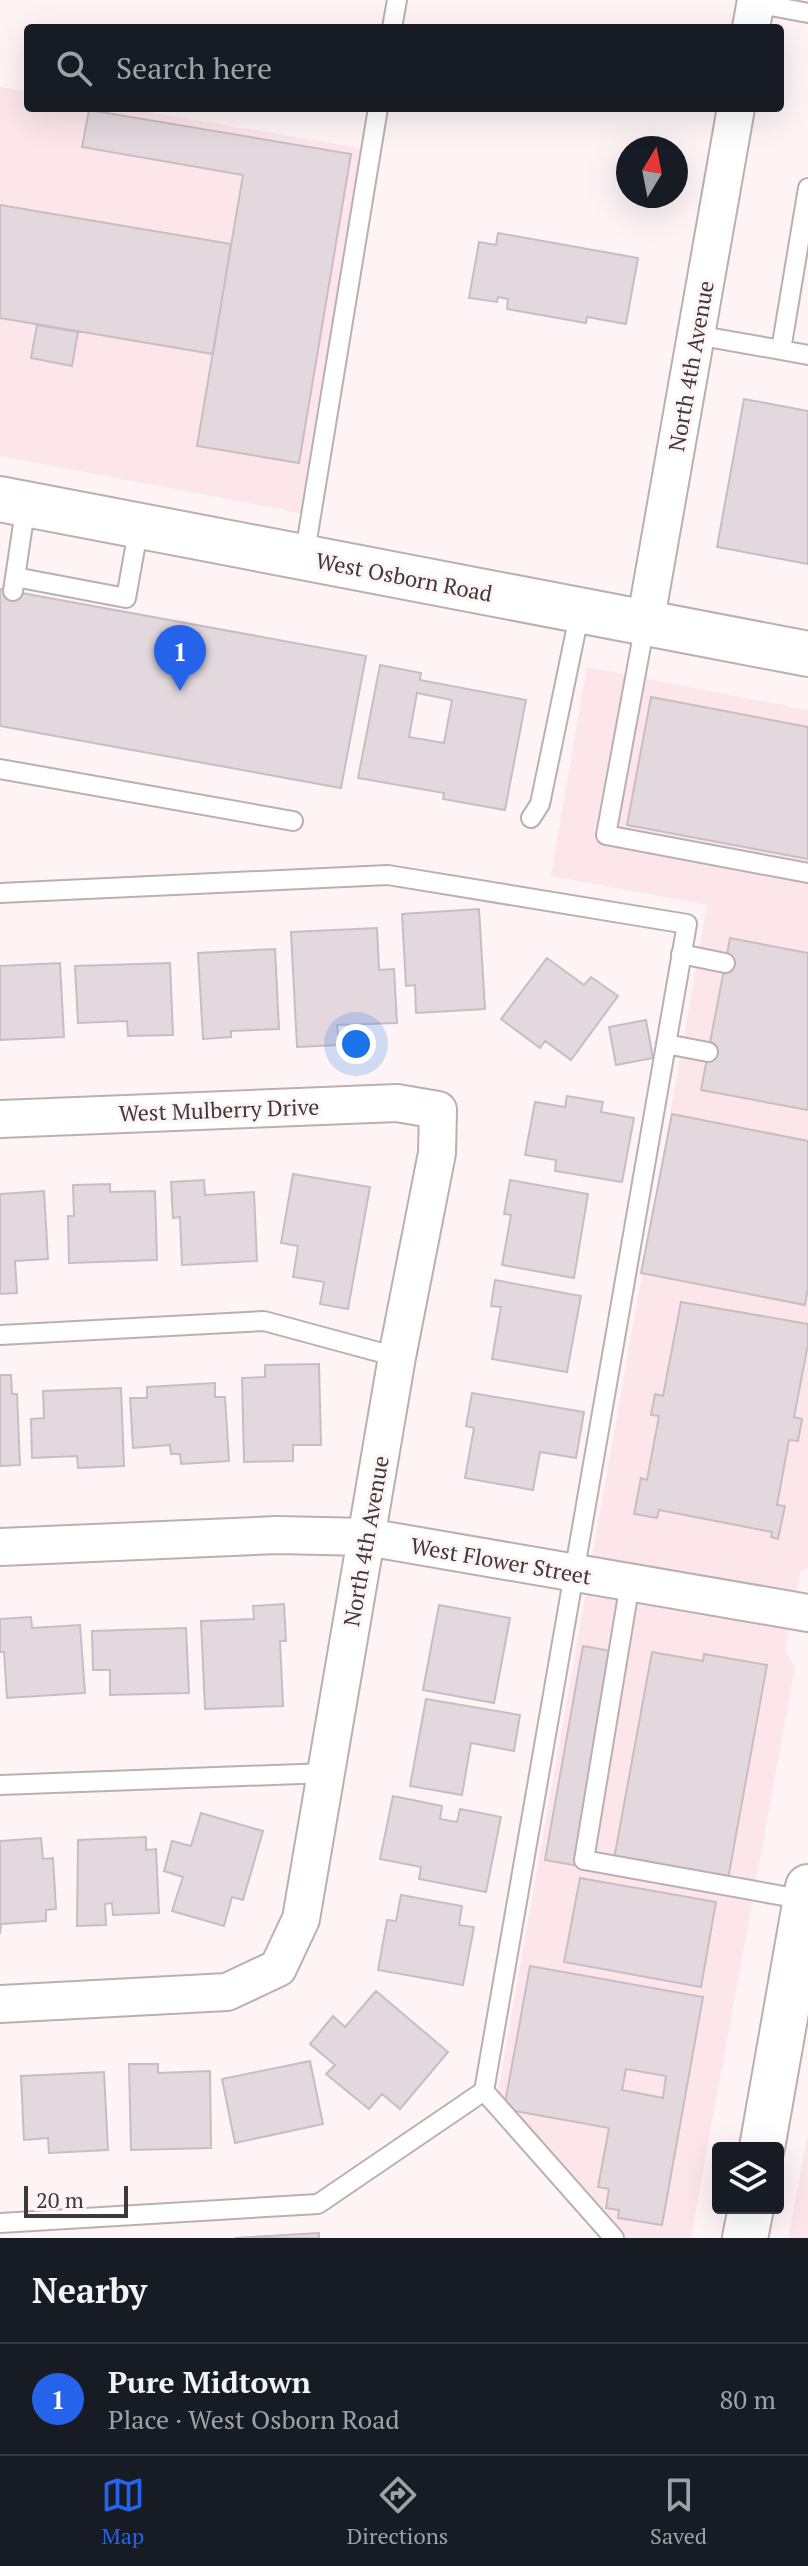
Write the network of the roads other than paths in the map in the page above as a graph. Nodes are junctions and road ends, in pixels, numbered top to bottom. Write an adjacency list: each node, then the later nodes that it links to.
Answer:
1 (397, 0): 4 (lane)
2 (754, 10): 3 (lane)
3 (808, 13)
4 (393, 24)
5 (377, 112): 13 (lane)
6 (735, 112): 8 (street, North 4th Avenue)
7 (808, 188): 9 (lane)
8 (696, 335): 9 (lane); 15 (street, North 4th Avenue)
9 (781, 350): 10 (lane)
10 (808, 355)
11 (13, 502): 12 (street, West Osborn Road); 12 (lane)
12 (139, 526): 13 (street, West Osborn Road)
13 (304, 558): 14 (street, West Osborn Road)
14 (580, 611): 15 (street, West Osborn Road); 18 (lane)
15 (645, 624): 16 (street, West Osborn Road); 20 (lane)
16 (808, 654)
17 (0, 769): 19 (lane)
18 (531, 818)
19 (293, 821)
20 (808, 873)
21 (0, 893): 22 (lane)
22 (681, 954): 23 (lane); 24 (lane)
23 (725, 963)
24 (666, 1044): 25 (lane); 32 (lane)
25 (708, 1052)
26 (438, 1110): 27 (street, West Mulberry Drive); 29 (street, North 4th Avenue)
27 (0, 1119)
28 (0, 1335): 29 (lane)
29 (397, 1357): 30 (street, North 4th Avenue)
30 (367, 1537): 31 (street, West Flower Street); 32 (street, West Flower Street); 35 (street, North 4th Avenue)
31 (0, 1547)
32 (573, 1574): 33 (street, West Flower Street); 39 (lane)
33 (630, 1583): 34 (street, West Flower Street); 37 (lane)
34 (808, 1613)
35 (327, 1773): 36 (lane); 38 (street, North 4th Avenue)
36 (0, 1785)
37 (807, 1894): 40 (street)
38 (0, 2004)
39 (484, 2091): 42 (lane); 43 (lane)
40 (763, 2142)
41 (750, 2214): 44 (street)
42 (0, 2223)
43 (614, 2238)
44 (745, 2238)

